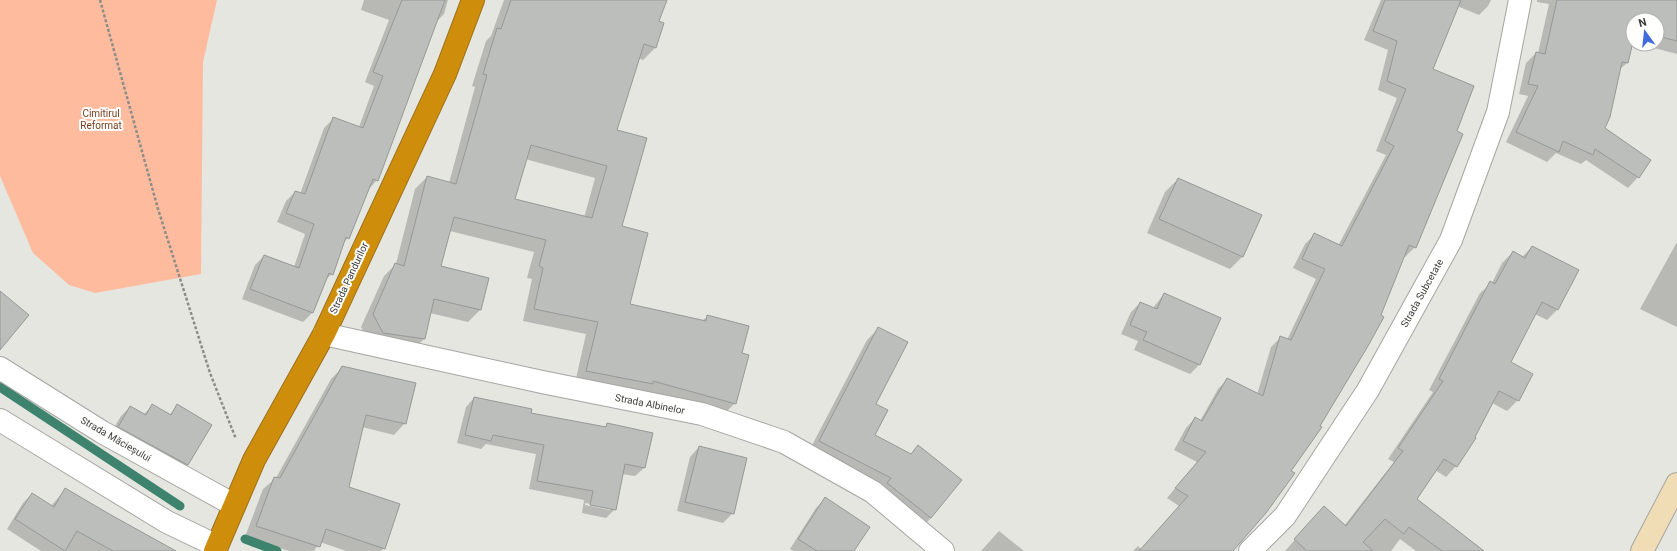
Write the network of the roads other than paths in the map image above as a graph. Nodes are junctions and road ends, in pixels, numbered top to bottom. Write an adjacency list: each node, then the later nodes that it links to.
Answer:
1 (473, 0): 3 (highway, Strada Pandurilor)
2 (1520, 0): 10 (street, Strada Subcetate)
3 (324, 334): 7 (highway, Strada Pandurilor); 9 (street, Strada Albinelor)
4 (0, 368): 7 (street, Strada Măcieșului)
5 (0, 420): 8 (street)
6 (1677, 484): 11 (main road)
7 (234, 505): 8 (highway, Strada Pandurilor)
8 (216, 549)
9 (943, 551)
10 (1250, 551)
11 (1642, 551)

